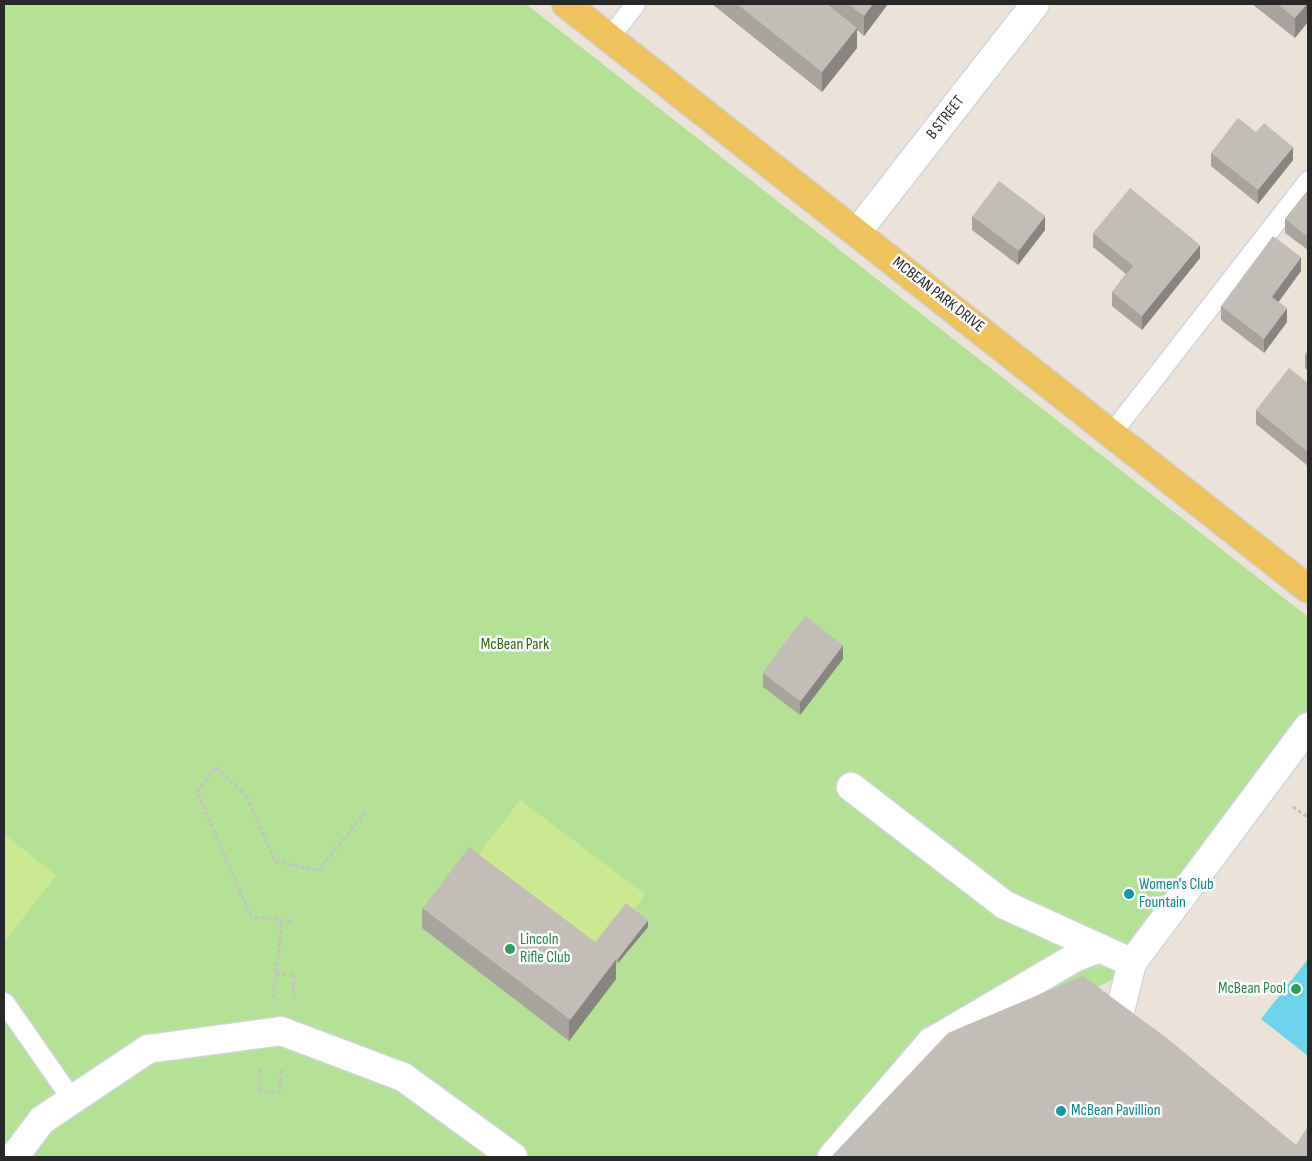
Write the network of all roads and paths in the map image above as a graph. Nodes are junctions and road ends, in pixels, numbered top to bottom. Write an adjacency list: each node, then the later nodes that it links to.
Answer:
1 (566, 4): 4 (main road, MCBEAN PARK DRIVE)
2 (635, 4): 4 (lane)
3 (1035, 4): 6 (street, B STREET)
4 (609, 37): 6 (main road, MCBEAN PARK DRIVE)
5 (1308, 180): 7 (lane)
6 (857, 232): 7 (main road, MCBEAN PARK DRIVE)
7 (1112, 432): 8 (main road, MCBEAN PARK DRIVE)
8 (1308, 589)
9 (1308, 727): 17 (street)
10 (851, 787): 16 (street)
11 (1291, 805): 13 (path)
12 (366, 812): 14 (path)
13 (1308, 817)
14 (282, 919): 15 (path); 20 (path)
15 (291, 921)
16 (1100, 948): 17 (street); 26 (street)
17 (1132, 964): 19 (street)
18 (4, 1002): 23 (lane)
19 (1118, 1019)
20 (268, 1032): 23 (street); 25 (street)
21 (262, 1062): 22 (path)
22 (282, 1067)
23 (72, 1101): 24 (street)
24 (14, 1157)
25 (512, 1157)
26 (832, 1157)

